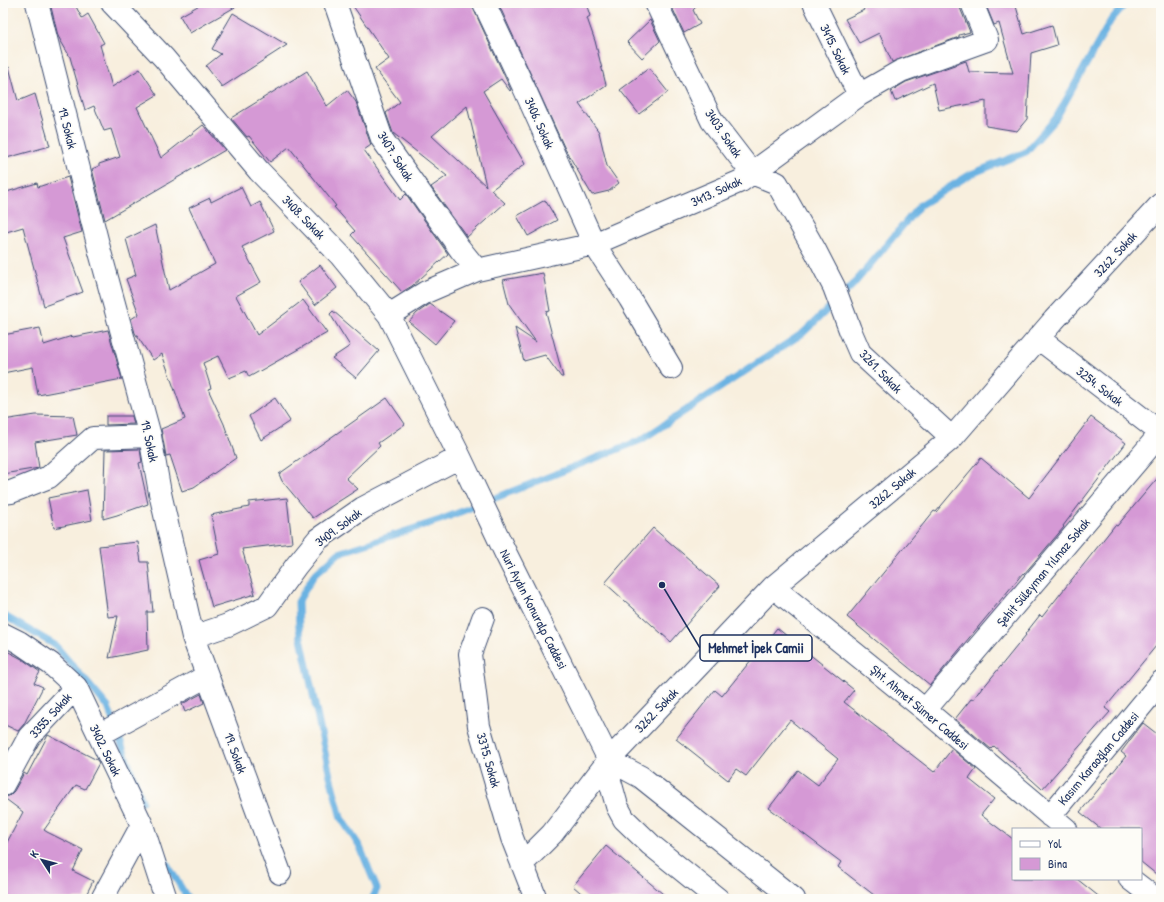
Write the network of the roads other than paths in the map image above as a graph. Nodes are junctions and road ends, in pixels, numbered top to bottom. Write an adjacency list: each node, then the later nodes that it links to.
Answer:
1 (37, 3): 17 (street, 19. Sokak)
2 (112, 3): 13 (street, 3408. Sokak)
3 (335, 3): 12 (street, 3407. Sokak)
4 (484, 3): 11 (street, 3406. Sokak)
5 (656, 3): 9 (street, 3403. Sokak)
6 (814, 3): 8 (street, 3415. Sokak)
7 (972, 3): 8 (street, 3413. Sokak)
8 (859, 95): 9 (street, 3413. Sokak)
9 (752, 173): 11 (street, 3413. Sokak); 18 (street, 3261. Sokak)
10 (1161, 204): 14 (street, 3262. Sokak)
11 (594, 244): 12 (street, 3413. Sokak); 15 (street, 3406. Sokak)
12 (477, 270): 13 (street, 3413. Sokak)
13 (389, 315): 19 (street, 3408. Sokak)
14 (1038, 338): 16 (street, 3254. Sokak); 18 (street, 3262. Sokak)
15 (671, 368)
16 (1161, 433): 28 (street, Şehit Süleyman Yılmaz Sokak)
17 (150, 436): 20 (street); 24 (street, 19. Sokak)
18 (952, 438): 21 (street, 3262. Sokak)
19 (460, 457): 24 (street, 3409. Sokak); 30 (street, Nuri Aydın Konuralp Caddesi)
20 (3, 493)
21 (773, 587): 28 (street, Şht. Ahmet Sümer Caddesi); 30 (street, 3262. Sokak)
22 (483, 618): 34 (street, 3375. Sokak)
23 (3, 634): 27 (street, 3402. Sokak)
24 (193, 637): 25 (street, 19. Sokak)
25 (208, 676): 29 (street); 35 (street, 19. Sokak)
26 (1161, 682): 32 (street, Kasım Karaoğlan Caddesi)
27 (76, 687): 29 (street, 3402. Sokak); 31 (street, 3355. Sokak)
28 (925, 710): 32 (street, Şht. Ahmet Sümer Caddesi)
29 (105, 732): 33 (street, 3402. Sokak)
30 (609, 760): 34 (street, 3262. Sokak); 40 (street, Nuri Aydın Konuralp Caddesi); 41 (street)
31 (3, 785)
32 (1058, 823)
33 (142, 825): 37 (street); 38 (street, 3402. Sokak)
34 (522, 864): 39 (street, 3375. Sokak)
35 (280, 873)
36 (1131, 880): 42 (street)
37 (102, 899)
38 (166, 899)
39 (536, 899)
40 (718, 899)
41 (794, 899)
42 (1156, 899)

